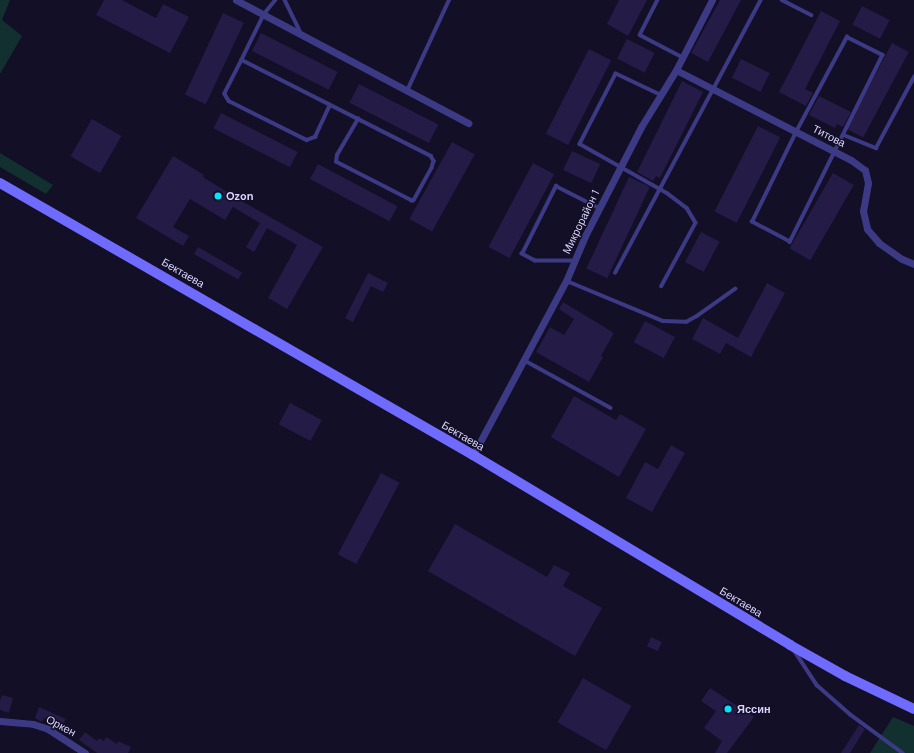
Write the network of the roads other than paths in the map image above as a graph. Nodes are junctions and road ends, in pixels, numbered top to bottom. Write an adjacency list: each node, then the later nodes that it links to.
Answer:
1 (236, 0): 9 (street)
2 (276, 0): 9 (lane)
3 (285, 0): 11 (lane)
4 (449, 0): 17 (lane)
5 (658, 0): 12 (lane)
6 (712, 0): 12 (street, Микрорайон 1)
7 (761, 0): 16 (lane)
8 (782, 0): 10 (lane)
9 (264, 15): 11 (street); 13 (lane)
10 (811, 15)
11 (302, 34): 17 (street)
12 (683, 57): 14 (street, Микрорайон 1)
13 (242, 60): 19 (lane); 19 (lane)
14 (676, 70): 16 (street, Титова); 18 (street, Микрорайон 1)
15 (914, 77): 23 (lane)
16 (713, 89): 22 (street, Титова); 27 (lane)
17 (407, 91): 21 (street)
18 (660, 95): 25 (street, Микрорайон 1); 25 (lane)
19 (330, 105): 20 (lane)
20 (358, 119): 20 (lane)
21 (468, 123)
22 (796, 132): 23 (lane); 24 (street, Титова); 24 (lane)
23 (844, 134): 24 (lane)
24 (836, 152): 30 (street, Титова)
25 (620, 167): 27 (lane); 28 (street, Микрорайон 1)
26 (0, 183): 37 (street, Бектаева)
27 (660, 189): 31 (lane); 33 (lane)
28 (599, 208): 29 (street, Микрорайон 1); 29 (lane)
29 (574, 261): 32 (street, Микрорайон 1)
30 (914, 264)
31 (615, 273)
32 (566, 280): 34 (lane); 35 (street, Микрорайон 1)
33 (662, 286)
34 (735, 289)
35 (524, 360): 36 (lane); 37 (street, Микрорайон 1)
36 (611, 408)
37 (472, 455): 38 (street, Бектаева)
38 (790, 644): 39 (street, Бектаева); 42 (lane)
39 (914, 708)
40 (0, 721): 41 (street, Оркен)
41 (85, 753)
42 (903, 753)

